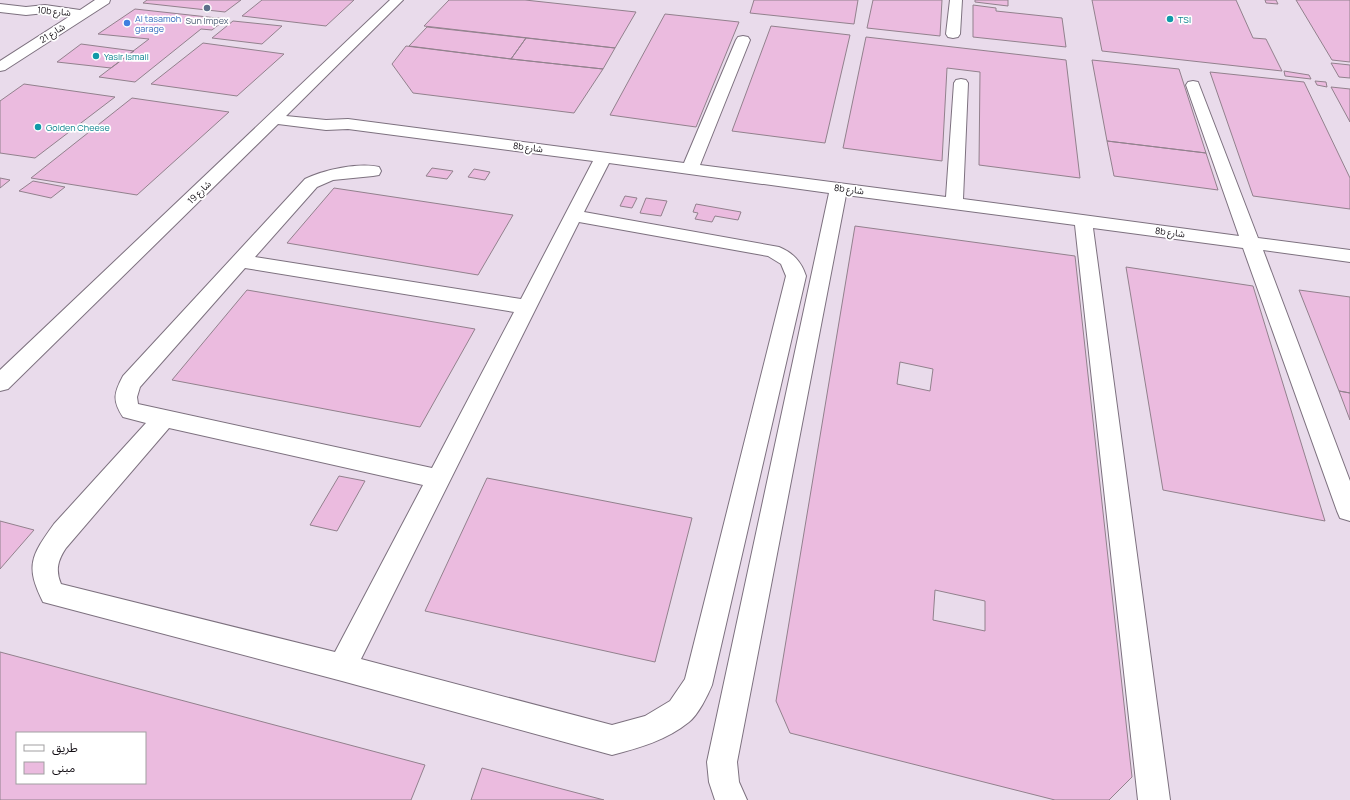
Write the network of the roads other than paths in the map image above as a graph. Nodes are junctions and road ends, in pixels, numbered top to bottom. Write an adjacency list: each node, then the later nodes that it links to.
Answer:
1 (104, 0): 6 (street, شارع 21)
2 (398, 0): 13 (street, شارع 19)
3 (956, 0): 8 (street)
4 (0, 8): 5 (street, 10b شارع)
5 (26, 11): 6 (street, 10b شارع); 7 (street, 10b شارع)
6 (82, 14): 7 (street, شارع 21)
7 (69, 23): 10 (street, شارع 21)
8 (953, 34)
9 (743, 40): 17 (street)
10 (0, 67)
11 (961, 83): 20 (street)
12 (1193, 85): 23 (street)
13 (287, 107): 14 (street, شارع 19); 15 (street, 8b شارع)
14 (274, 119): 15 (street, 8b شارع); 27 (street, شارع 19)
15 (348, 124): 16 (street, 8b شارع)
16 (604, 157): 17 (street, 8b شارع); 21 (street)
17 (690, 169): 19 (street, 8b شارع)
18 (373, 171): 25 (street)
19 (839, 188): 20 (street, 8b شارع); 32 (street)
20 (954, 203): 22 (street, 8b شارع)
21 (574, 216): 26 (street); 31 (street)
22 (1083, 220): 23 (street, 8b شارع); 33 (street)
23 (1250, 242): 24 (street, 8b شارع); 30 (street)
24 (1350, 256)
25 (241, 261): 26 (street); 28 (street)
26 (527, 307): 29 (street)
27 (0, 384)
28 (164, 418): 29 (street); 31 (street)
29 (439, 479): 31 (street)
30 (1349, 511)
31 (342, 666)
32 (731, 800)
33 (1154, 800)

